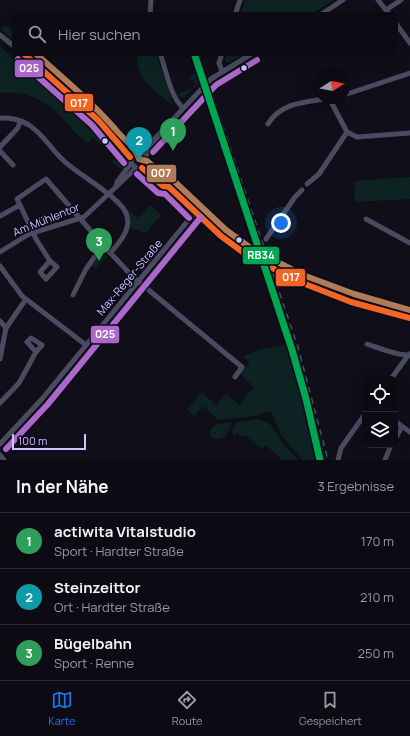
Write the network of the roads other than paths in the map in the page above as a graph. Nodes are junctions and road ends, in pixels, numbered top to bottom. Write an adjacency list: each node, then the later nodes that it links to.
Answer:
1 (151, 0): 6 (street)
2 (240, 0): 7 (street)
3 (343, 0): 8 (street)
4 (378, 0): 9 (street)
5 (401, 0): 10 (street)
6 (150, 12)
7 (236, 12)
8 (325, 12)
9 (387, 12)
10 (389, 12)
11 (398, 26): 13 (street)
12 (0, 35): 14 (street)
13 (410, 44)
14 (12, 45)
15 (26, 56): 26 (street)
16 (161, 56): 24 (street)
17 (221, 56): 19 (street)
18 (249, 56): 19 (street)
19 (222, 71): 24 (street)
20 (410, 73): 21 (street)
21 (350, 93)
22 (314, 101): 28 (street)
23 (332, 104): 30 (street)
24 (183, 108): 29 (street)
25 (0, 118): 27 (street)
26 (98, 120): 34 (street); 36 (street)
27 (21, 121): 32 (street); 46 (street)
28 (268, 124)
29 (164, 130): 34 (street); 35 (street)
30 (347, 132): 31 (street); 42 (street)
31 (410, 132)
32 (0, 147)
33 (0, 151): 39 (street)
34 (137, 152): 35 (street); 36 (street)
35 (146, 155): 38 (street)
36 (130, 157): 37 (street)
37 (130, 163): 40 (street); 43 (street, Am Mühlentor)
38 (146, 163): 41 (street); 44 (street)
39 (13, 165)
40 (136, 168): 41 (street); 43 (street, Am Mühlentor)
41 (142, 168): 44 (street)
42 (307, 184)
43 (116, 187): 46 (street, Am Mühlentor)
44 (169, 187): 48 (street)
45 (302, 190): 53 (street)
46 (109, 194): 51 (street, Am Mühlentor); 57 (street)
47 (20, 205): 49 (street); 51 (street); 52 (street)
48 (195, 212): 60 (street, Max-Reger-Straße); 63 (street)
49 (0, 216)
50 (366, 218): 54 (street)
51 (81, 219): 52 (street, Am Mühlentor); 55 (street)
52 (34, 232): 56 (street, Am Mühlentor); 58 (street)
53 (266, 239)
54 (410, 243)
55 (103, 245): 57 (street); 61 (street)
56 (0, 252)
57 (110, 253): 60 (street)
58 (50, 261)
59 (0, 266): 62 (street)
60 (138, 281): 67 (street, Max-Reger-Straße); 72 (street)
61 (73, 295)
62 (26, 299): 65 (street); 67 (street)
63 (410, 318)
64 (0, 321): 65 (street)
65 (6, 328): 70 (street)
66 (367, 344): 69 (street)
67 (86, 345): 79 (street, Max-Reger-Straße)
68 (36, 352): 73 (street)
69 (410, 355): 71 (street)
70 (0, 359)
71 (393, 376)
72 (235, 377)
73 (0, 403)
74 (362, 418): 83 (street)
75 (398, 424): 76 (street)
76 (402, 427): 77 (street); 78 (street)
77 (410, 432)
78 (398, 434)
79 (0, 444)
80 (390, 448): 84 (street)
81 (0, 455): 82 (street)
82 (4, 460)
83 (338, 460)
84 (386, 460)

